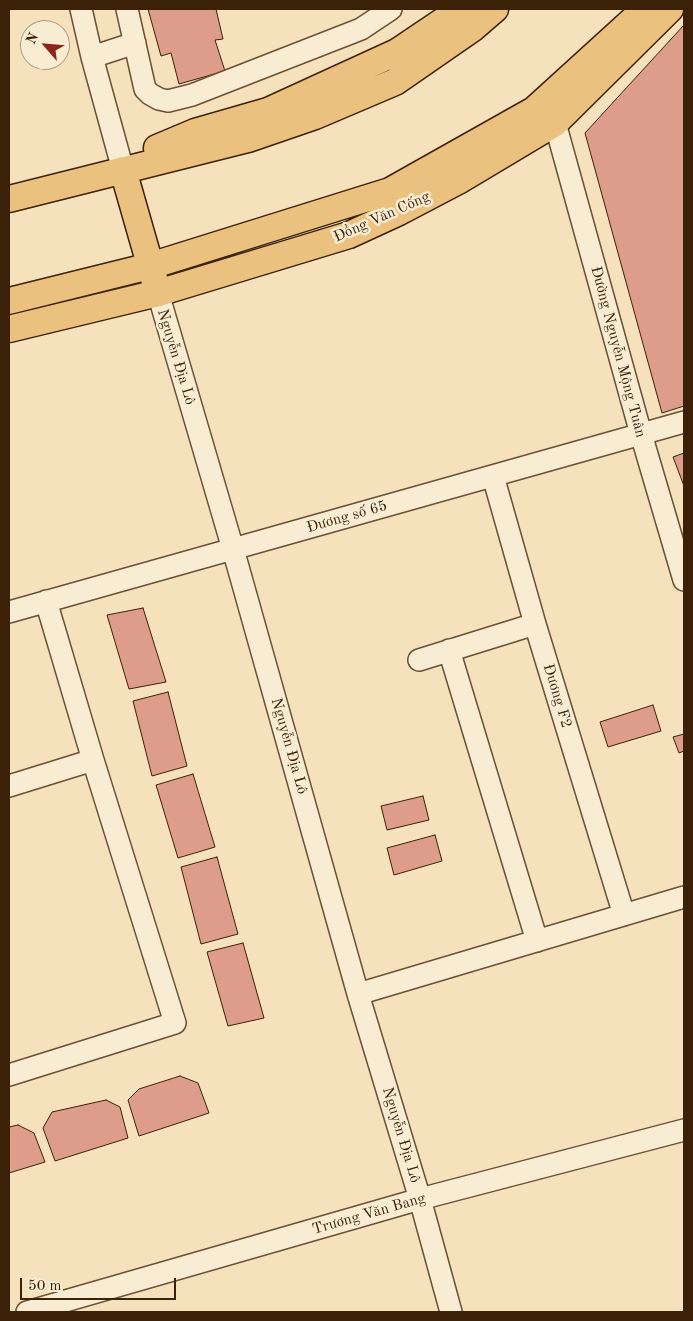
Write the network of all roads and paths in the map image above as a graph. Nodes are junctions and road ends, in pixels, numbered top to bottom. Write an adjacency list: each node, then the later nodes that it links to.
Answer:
1 (80, 9): 9 (street)
2 (127, 9): 8 (street)
3 (391, 9): 8 (street)
4 (461, 9): 11 (main road)
5 (495, 9): 11 (main road)
6 (645, 9): 13 (main road, Đồng Văn Cống)
7 (670, 9): 10 (main road, Đồng Văn Cống)
8 (135, 43): 9 (street)
9 (92, 56): 11 (street)
10 (556, 123): 14 (main road, Đồng Văn Cống); 18 (street, Đường Nguyễn Mộng Tuân)
11 (123, 170): 12 (main road); 13 (main road)
12 (9, 199)
13 (150, 266): 14 (main road); 15 (main road, Đồng Văn Cống)
14 (158, 293): 16 (main road, Đồng Văn Cống); 20 (street, Nguyễn Địa Lô)
15 (9, 301)
16 (9, 328)
17 (684, 422): 18 (street, Đương số 65)
18 (641, 434): 19 (street, Đương số 65); 21 (street, Đường Nguyễn Mộng Tuân)
19 (493, 476): 20 (street, Đương số 65); 24 (street, Đương F2)
20 (234, 549): 22 (street, Đương số 65); 32 (street, Nguyễn Địa Lô)
21 (684, 580)
22 (46, 601): 23 (street, Đương số 65); 27 (street)
23 (9, 612)
24 (535, 624): 25 (street); 30 (street, Đương F2)
25 (449, 650): 26 (street); 31 (street)
26 (419, 660)
27 (93, 760): 28 (street); 33 (street)
28 (9, 786)
29 (684, 898): 30 (street)
30 (624, 915): 31 (street)
31 (537, 941): 32 (street)
32 (358, 994): 35 (street, Nguyễn Địa Lô)
33 (9, 1075)
34 (684, 1130): 35 (street, Trương Văn Bang)
35 (420, 1199): 36 (street, Trương Văn Bang); 37 (street, Nguyễn Địa Lô)
36 (27, 1312)
37 (451, 1312)

